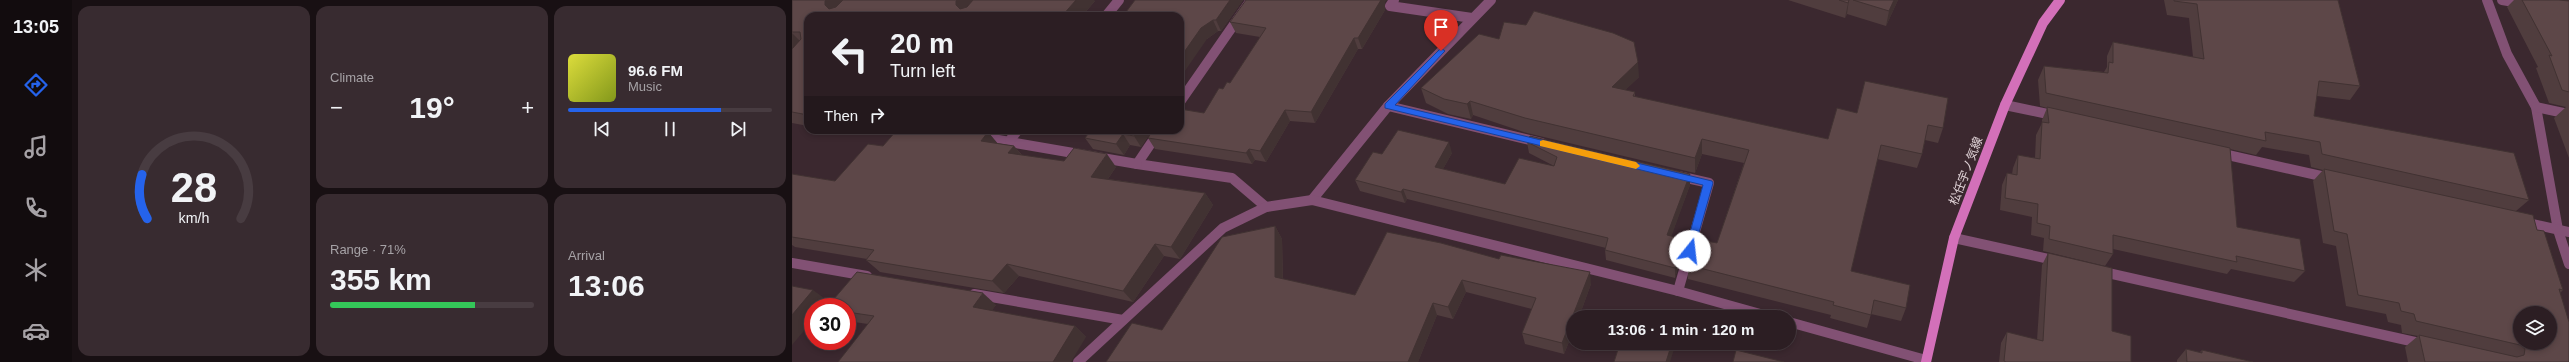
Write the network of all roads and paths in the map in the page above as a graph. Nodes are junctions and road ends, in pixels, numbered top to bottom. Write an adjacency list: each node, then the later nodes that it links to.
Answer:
1 (1119, 0): 9 (street)
2 (1251, 0): 11 (street)
3 (1394, 0): 10 (street)
4 (1490, 0): 10 (street)
5 (2060, 0): 12 (main road, 松任宇ノ気線)
6 (2487, 0): 14 (street)
7 (2502, 0): 8 (street)
8 (2539, 6)
9 (1109, 12)
10 (1472, 18): 13 (street)
11 (1184, 96)
12 (2004, 104): 16 (street); 31 (main road, 松任宇ノ気線)
13 (1388, 106): 21 (street); 26 (street)
14 (2536, 107): 15 (street); 29 (street)
15 (2569, 114)
16 (2067, 119)
17 (1015, 134): 20 (street)
18 (1157, 134): 23 (street)
19 (970, 135): 20 (street)
20 (1010, 140): 23 (street)
21 (1556, 146)
22 (2207, 150): 25 (street)
23 (1137, 164): 27 (street)
24 (1670, 174): 37 (street)
25 (2340, 180)
26 (1312, 200): 27 (street); 37 (street)
27 (1266, 207): 40 (street)
28 (2511, 219): 29 (street)
29 (2558, 230): 30 (street); 34 (street)
30 (2569, 232)
31 (1954, 238): 33 (street); 43 (main road, 松任宇ノ気線)
32 (792, 263): 36 (street)
33 (2070, 264)
34 (2569, 264)
35 (2086, 268): 42 (street)
36 (877, 277)
37 (1678, 291): 39 (street)
38 (962, 292): 40 (street)
39 (1746, 310)
40 (1123, 320): 44 (street)
41 (1796, 324): 43 (street)
42 (2433, 346)
43 (1926, 361)
44 (1078, 362)

